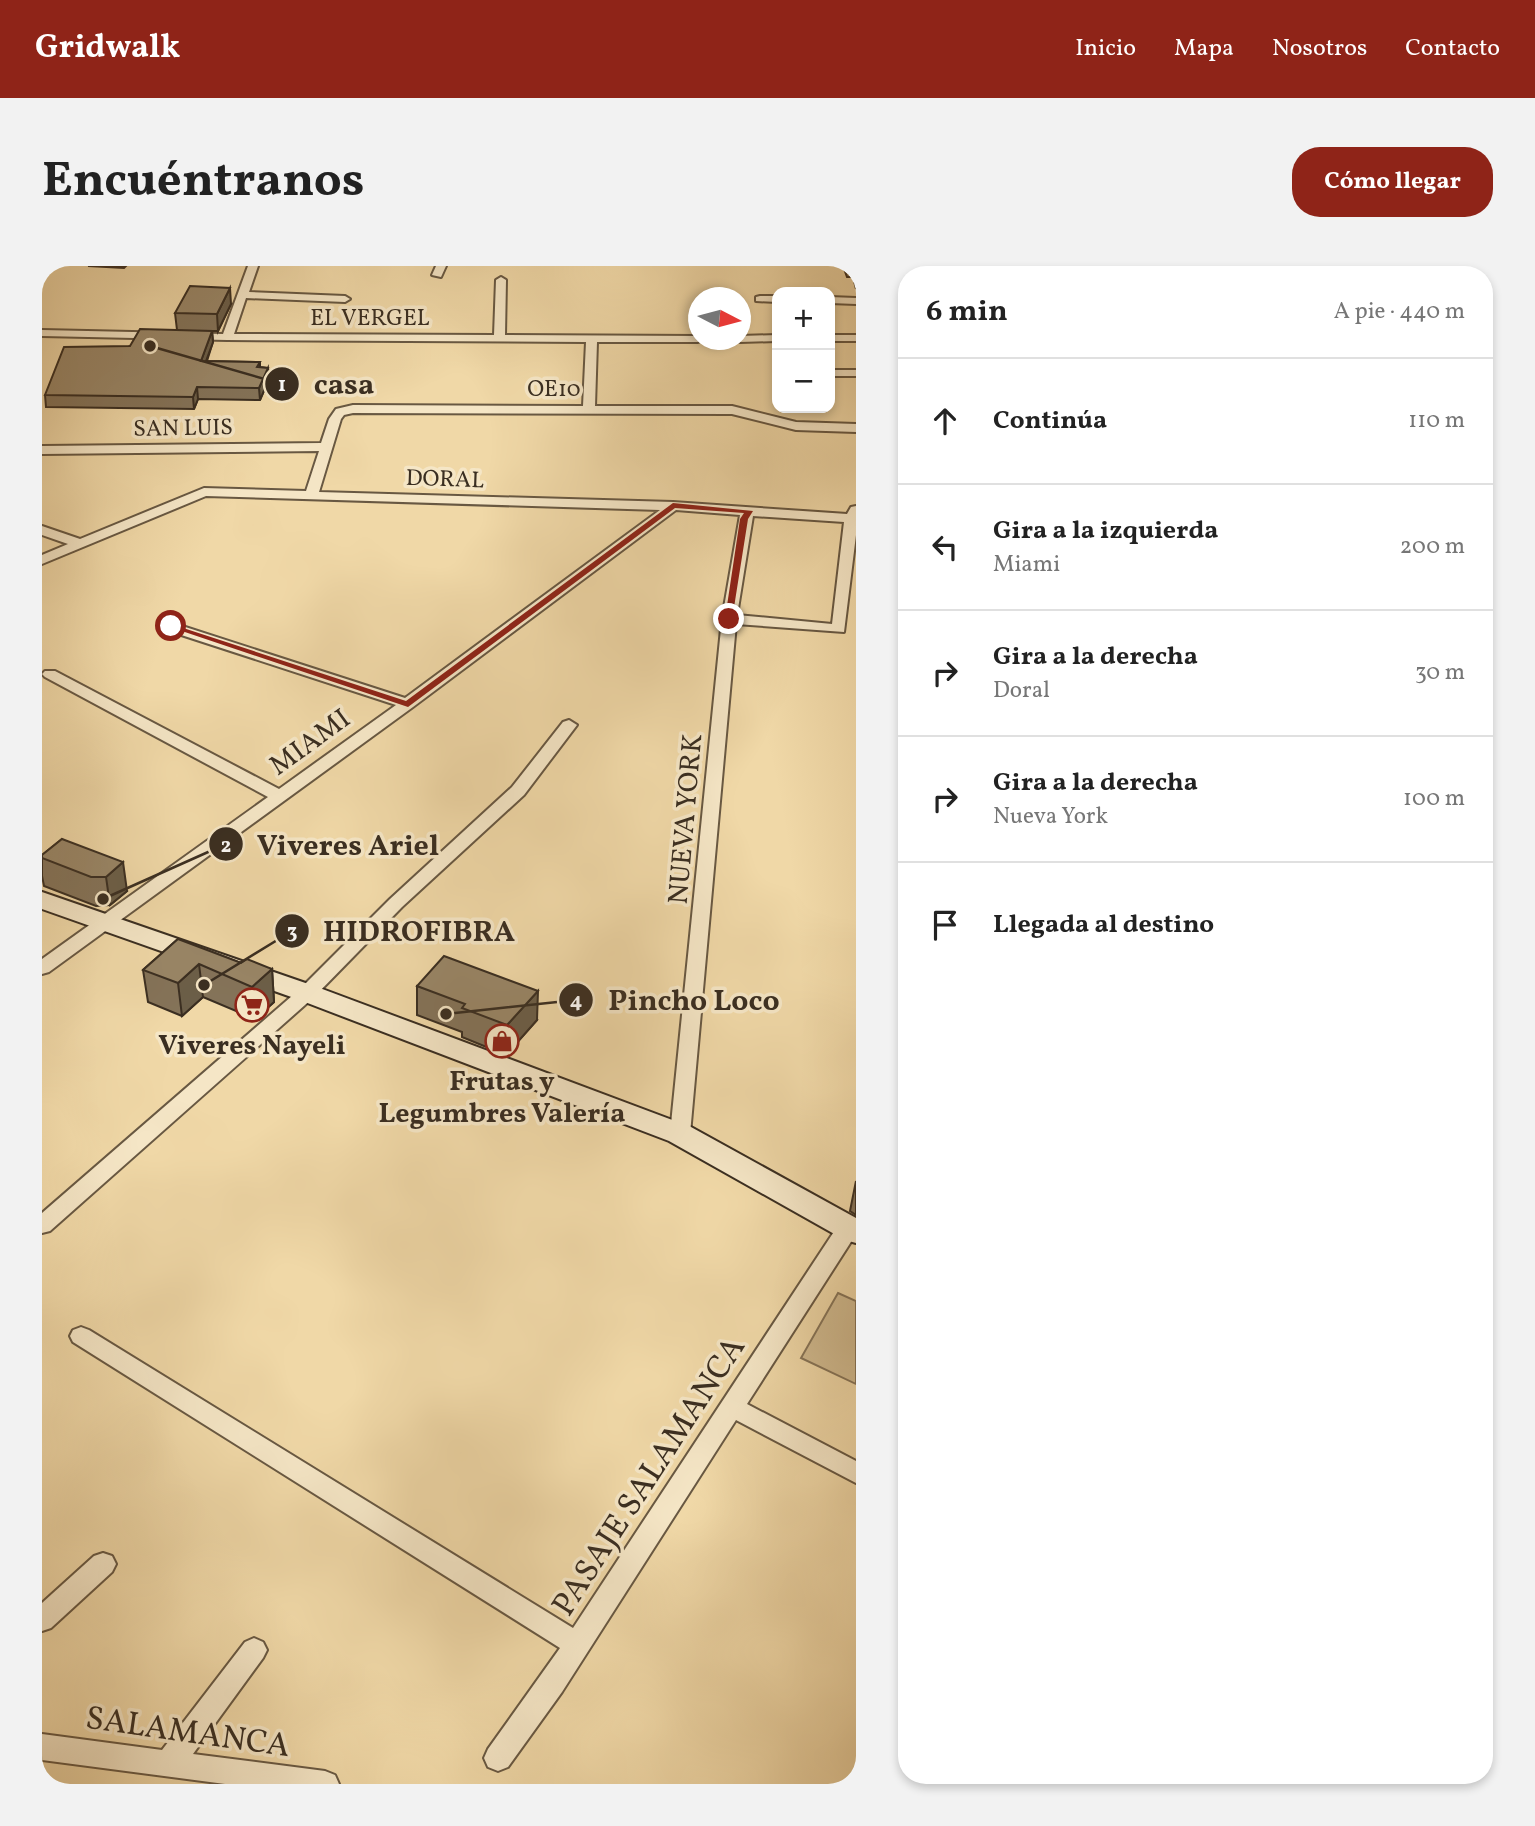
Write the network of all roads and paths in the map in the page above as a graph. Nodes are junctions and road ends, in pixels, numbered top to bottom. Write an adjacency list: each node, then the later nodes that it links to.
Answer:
1 (253, 266): 3 (street)
2 (501, 280): 14 (street)
3 (241, 295): 4 (street); 10 (street)
4 (345, 299)
5 (760, 299): 6 (street)
6 (772, 299)
7 (835, 300): 8 (street)
8 (856, 301)
9 (42, 333): 10 (street, EL VERGEL)
10 (227, 337): 14 (street, EL VERGEL)
11 (772, 338): 17 (street)
12 (835, 338): 13 (street)
13 (856, 338)
14 (499, 339): 15 (street, EL VERGEL)
15 (592, 339): 16 (street, EL VERGEL); 20 (street)
16 (688, 339)
17 (751, 339)
18 (835, 373): 19 (street)
19 (856, 373)
20 (589, 409): 21 (street, OE10); 22 (street, OE10)
21 (856, 428)
22 (324, 447): 23 (street, SAN LUIS); 24 (street, OE10)
23 (42, 450)
24 (311, 495): 25 (street, DORAL); 29 (street, DORAL)
25 (673, 506): 26 (street, DORAL); 34 (street, MIAMI)
26 (749, 511): 27 (street, DORAL); 31 (street, NUEVA YORK)
27 (854, 516): 31 (street)
28 (42, 530): 29 (street)
29 (80, 544): 30 (street, DORAL)
30 (42, 560)
31 (729, 619): 41 (street, NUEVA YORK)
32 (171, 626): 34 (street)
33 (50, 674): 36 (street)
34 (408, 704): 36 (street, MIAMI)
35 (569, 725): 40 (street)
36 (281, 797): 38 (street, MIAMI)
37 (42, 900): 38 (street)
38 (107, 923): 39 (street, MIAMI); 40 (street)
39 (42, 968)
40 (307, 993): 41 (street); 42 (street)
41 (681, 1134): 43 (street)
42 (42, 1225)
43 (852, 1230): 45 (street, PASAJE SALAMANCA)
44 (81, 1336): 49 (street)
45 (732, 1407): 46 (street); 49 (street, PASAJE SALAMANCA)
46 (856, 1473)
47 (103, 1564): 48 (street)
48 (42, 1620)
49 (576, 1644): 52 (street, PASAJE SALAMANCA)
50 (254, 1650): 53 (street)
51 (42, 1747): 53 (street, SALAMANCA)
52 (498, 1758)
53 (169, 1763): 54 (street, SALAMANCA)
54 (325, 1784)

